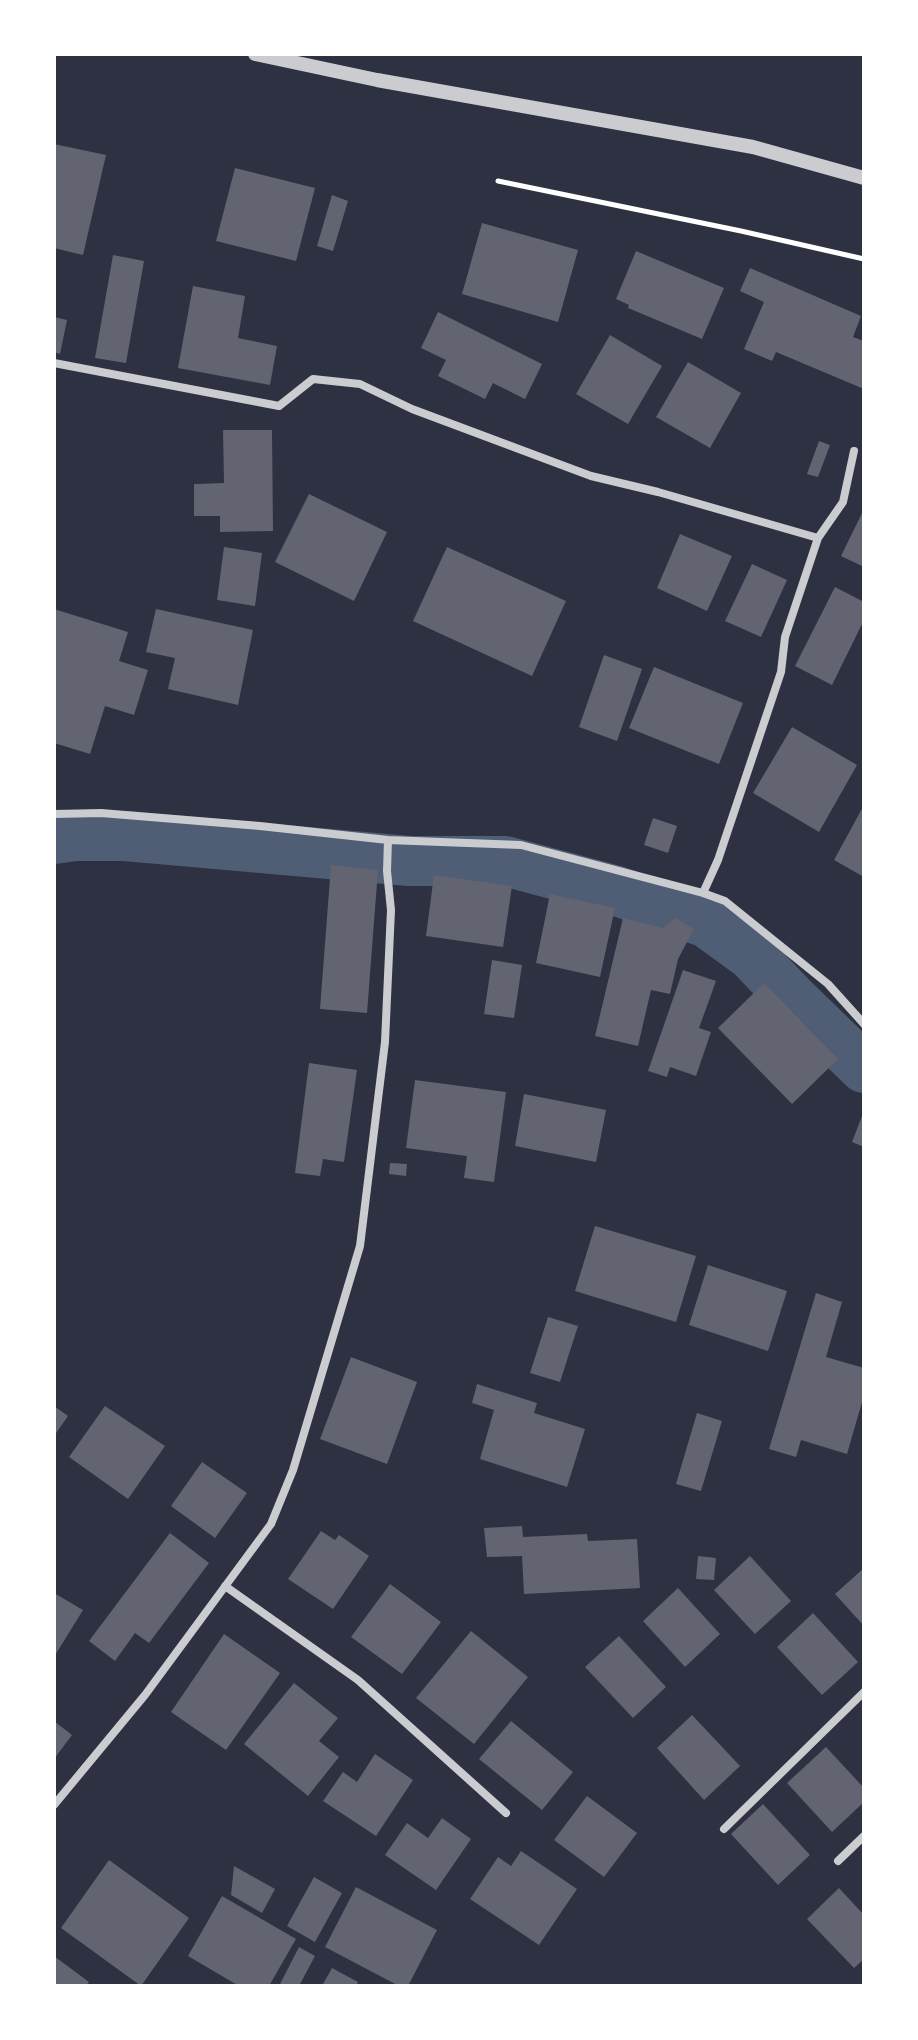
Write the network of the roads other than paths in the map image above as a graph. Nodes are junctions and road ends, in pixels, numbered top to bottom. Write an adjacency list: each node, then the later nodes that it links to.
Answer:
1 (255, 54): 2 (street)
2 (864, 178)
3 (54, 363): 5 (street)
4 (854, 451): 5 (street)
5 (818, 538): 8 (street)
6 (54, 814): 7 (street)
7 (388, 840): 8 (street); 10 (street)
8 (703, 893): 9 (street)
9 (864, 1024)
10 (225, 1586): 12 (street); 13 (street)
11 (864, 1692): 14 (street)
12 (54, 1805)
13 (506, 1813)
14 (724, 1829)
15 (864, 1836): 16 (street)
16 (838, 1861)

